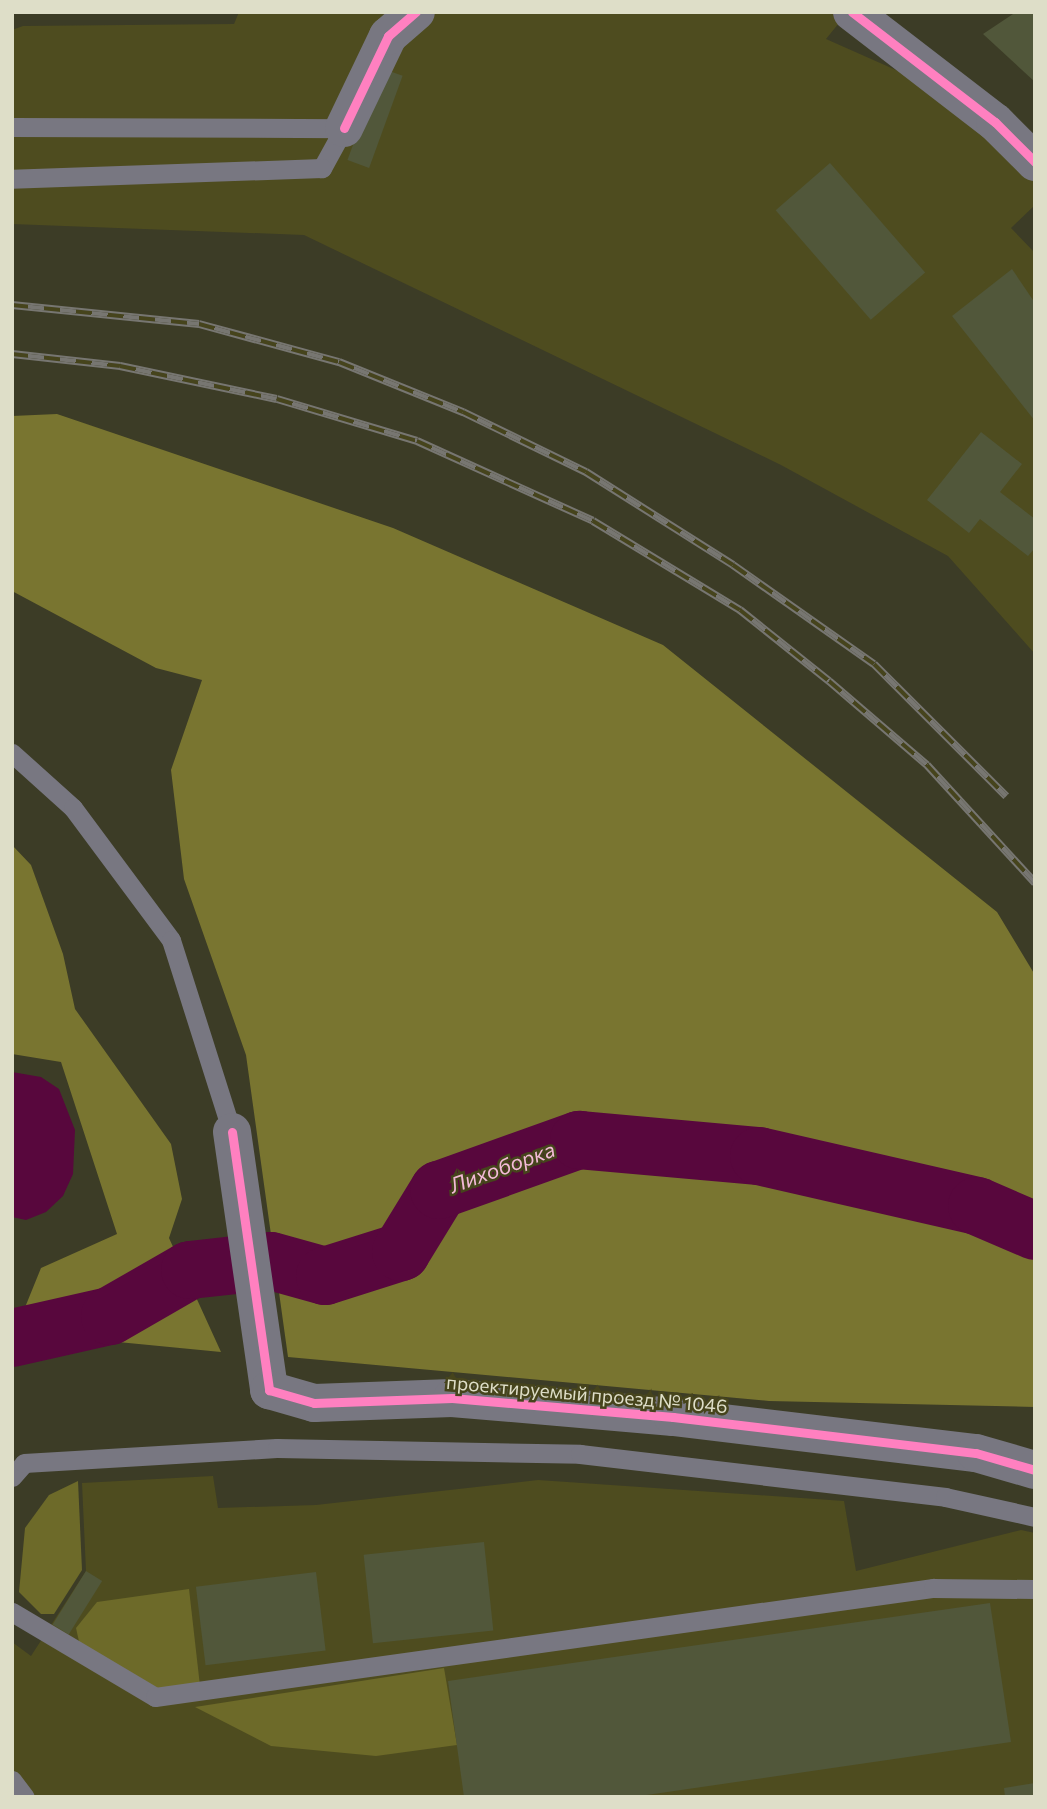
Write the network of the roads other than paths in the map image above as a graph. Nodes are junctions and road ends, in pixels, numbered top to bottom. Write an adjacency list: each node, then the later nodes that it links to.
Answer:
1 (416, 12): 4 (street)
2 (872, 17): 5 (street)
3 (12, 127): 4 (lane)
4 (344, 128): 6 (lane)
5 (1035, 162)
6 (12, 179)
7 (12, 753): 8 (lane)
8 (232, 1132): 10 (street, проектируемый проезд № 1046)
9 (16, 1467): 11 (lane)
10 (1035, 1470)
11 (1035, 1517)
12 (1035, 1589): 13 (lane)
13 (12, 1612)
14 (12, 1780): 15 (lane)
15 (25, 1797)

